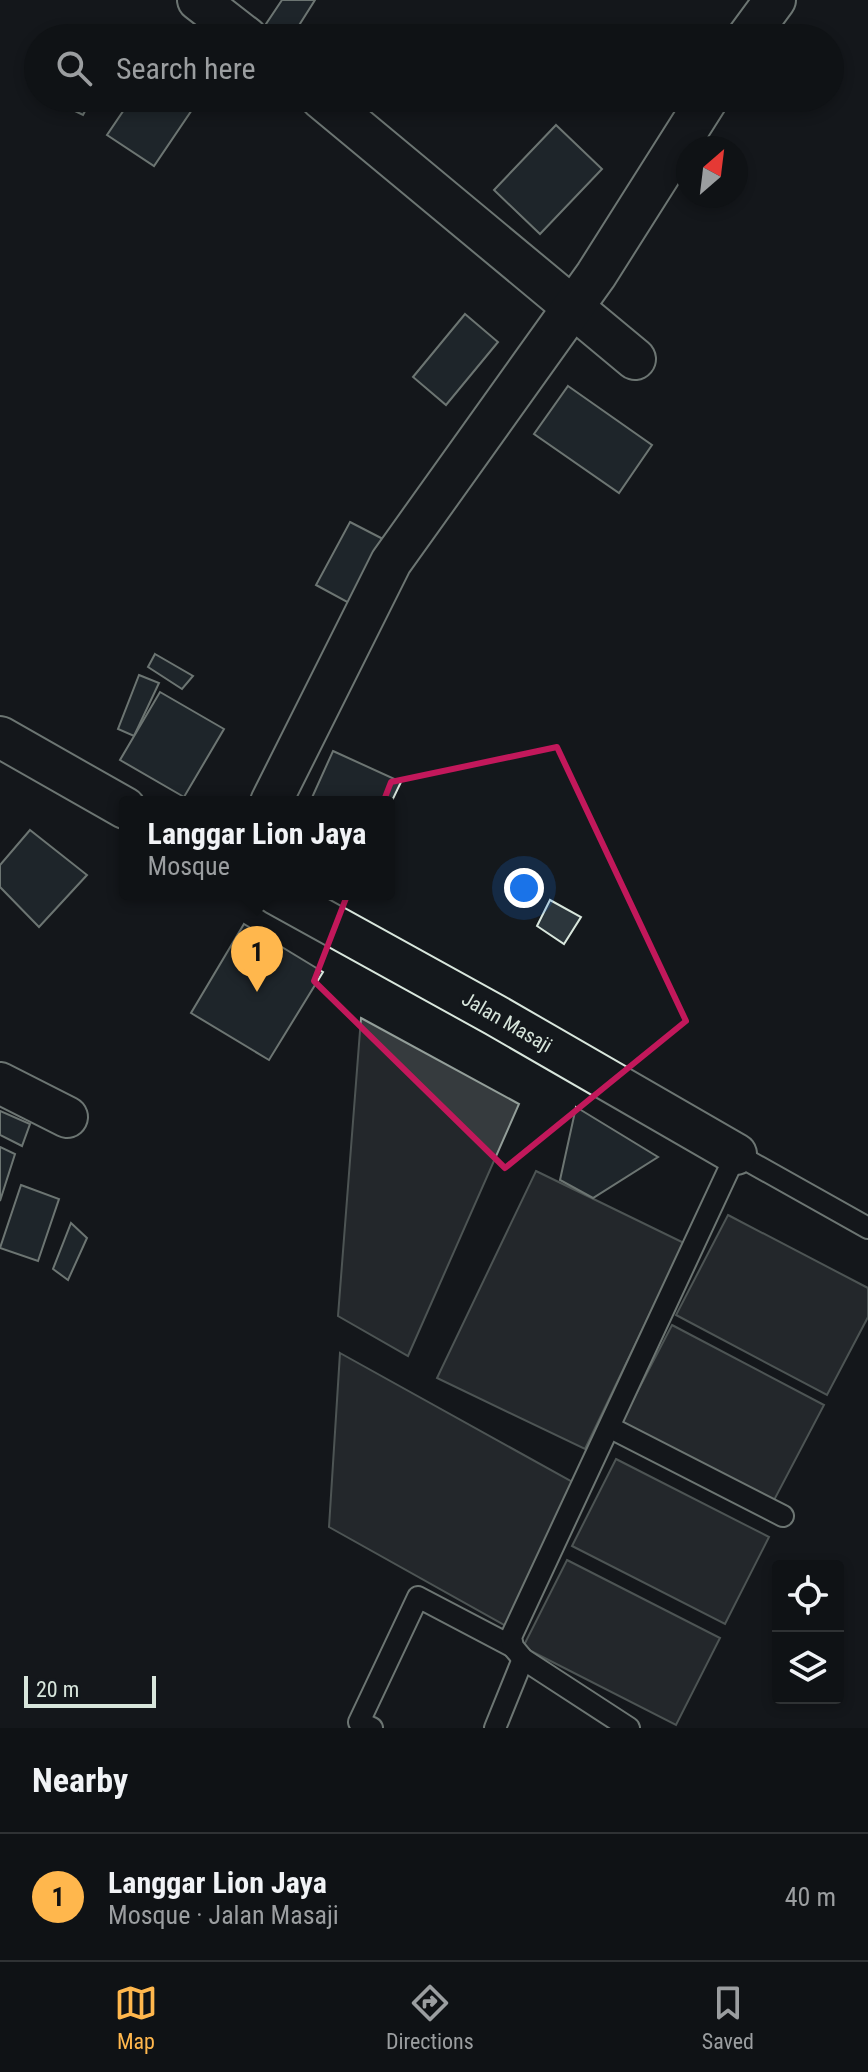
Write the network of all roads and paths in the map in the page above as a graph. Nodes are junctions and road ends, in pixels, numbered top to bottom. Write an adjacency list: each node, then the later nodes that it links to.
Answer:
1 (198, 0): 3 (street)
2 (775, 0): 4 (street)
3 (229, 24)
4 (757, 24)
5 (340, 112): 7 (street)
6 (699, 112): 7 (street)
7 (582, 295): 8 (street); 10 (street)
8 (635, 359)
9 (0, 737): 11 (street)
10 (274, 796)
11 (119, 805)
12 (287, 900): 15 (street, Jalan Masaji)
13 (0, 1083): 14 (street)
14 (67, 1117)
15 (736, 1154): 16 (lane); 17 (lane)
16 (868, 1228)
17 (611, 1428): 18 (lane); 19 (lane)
18 (783, 1516)
19 (518, 1653): 20 (lane); 21 (lane); 22 (lane)
20 (372, 1728)
21 (495, 1728)
22 (629, 1728)

